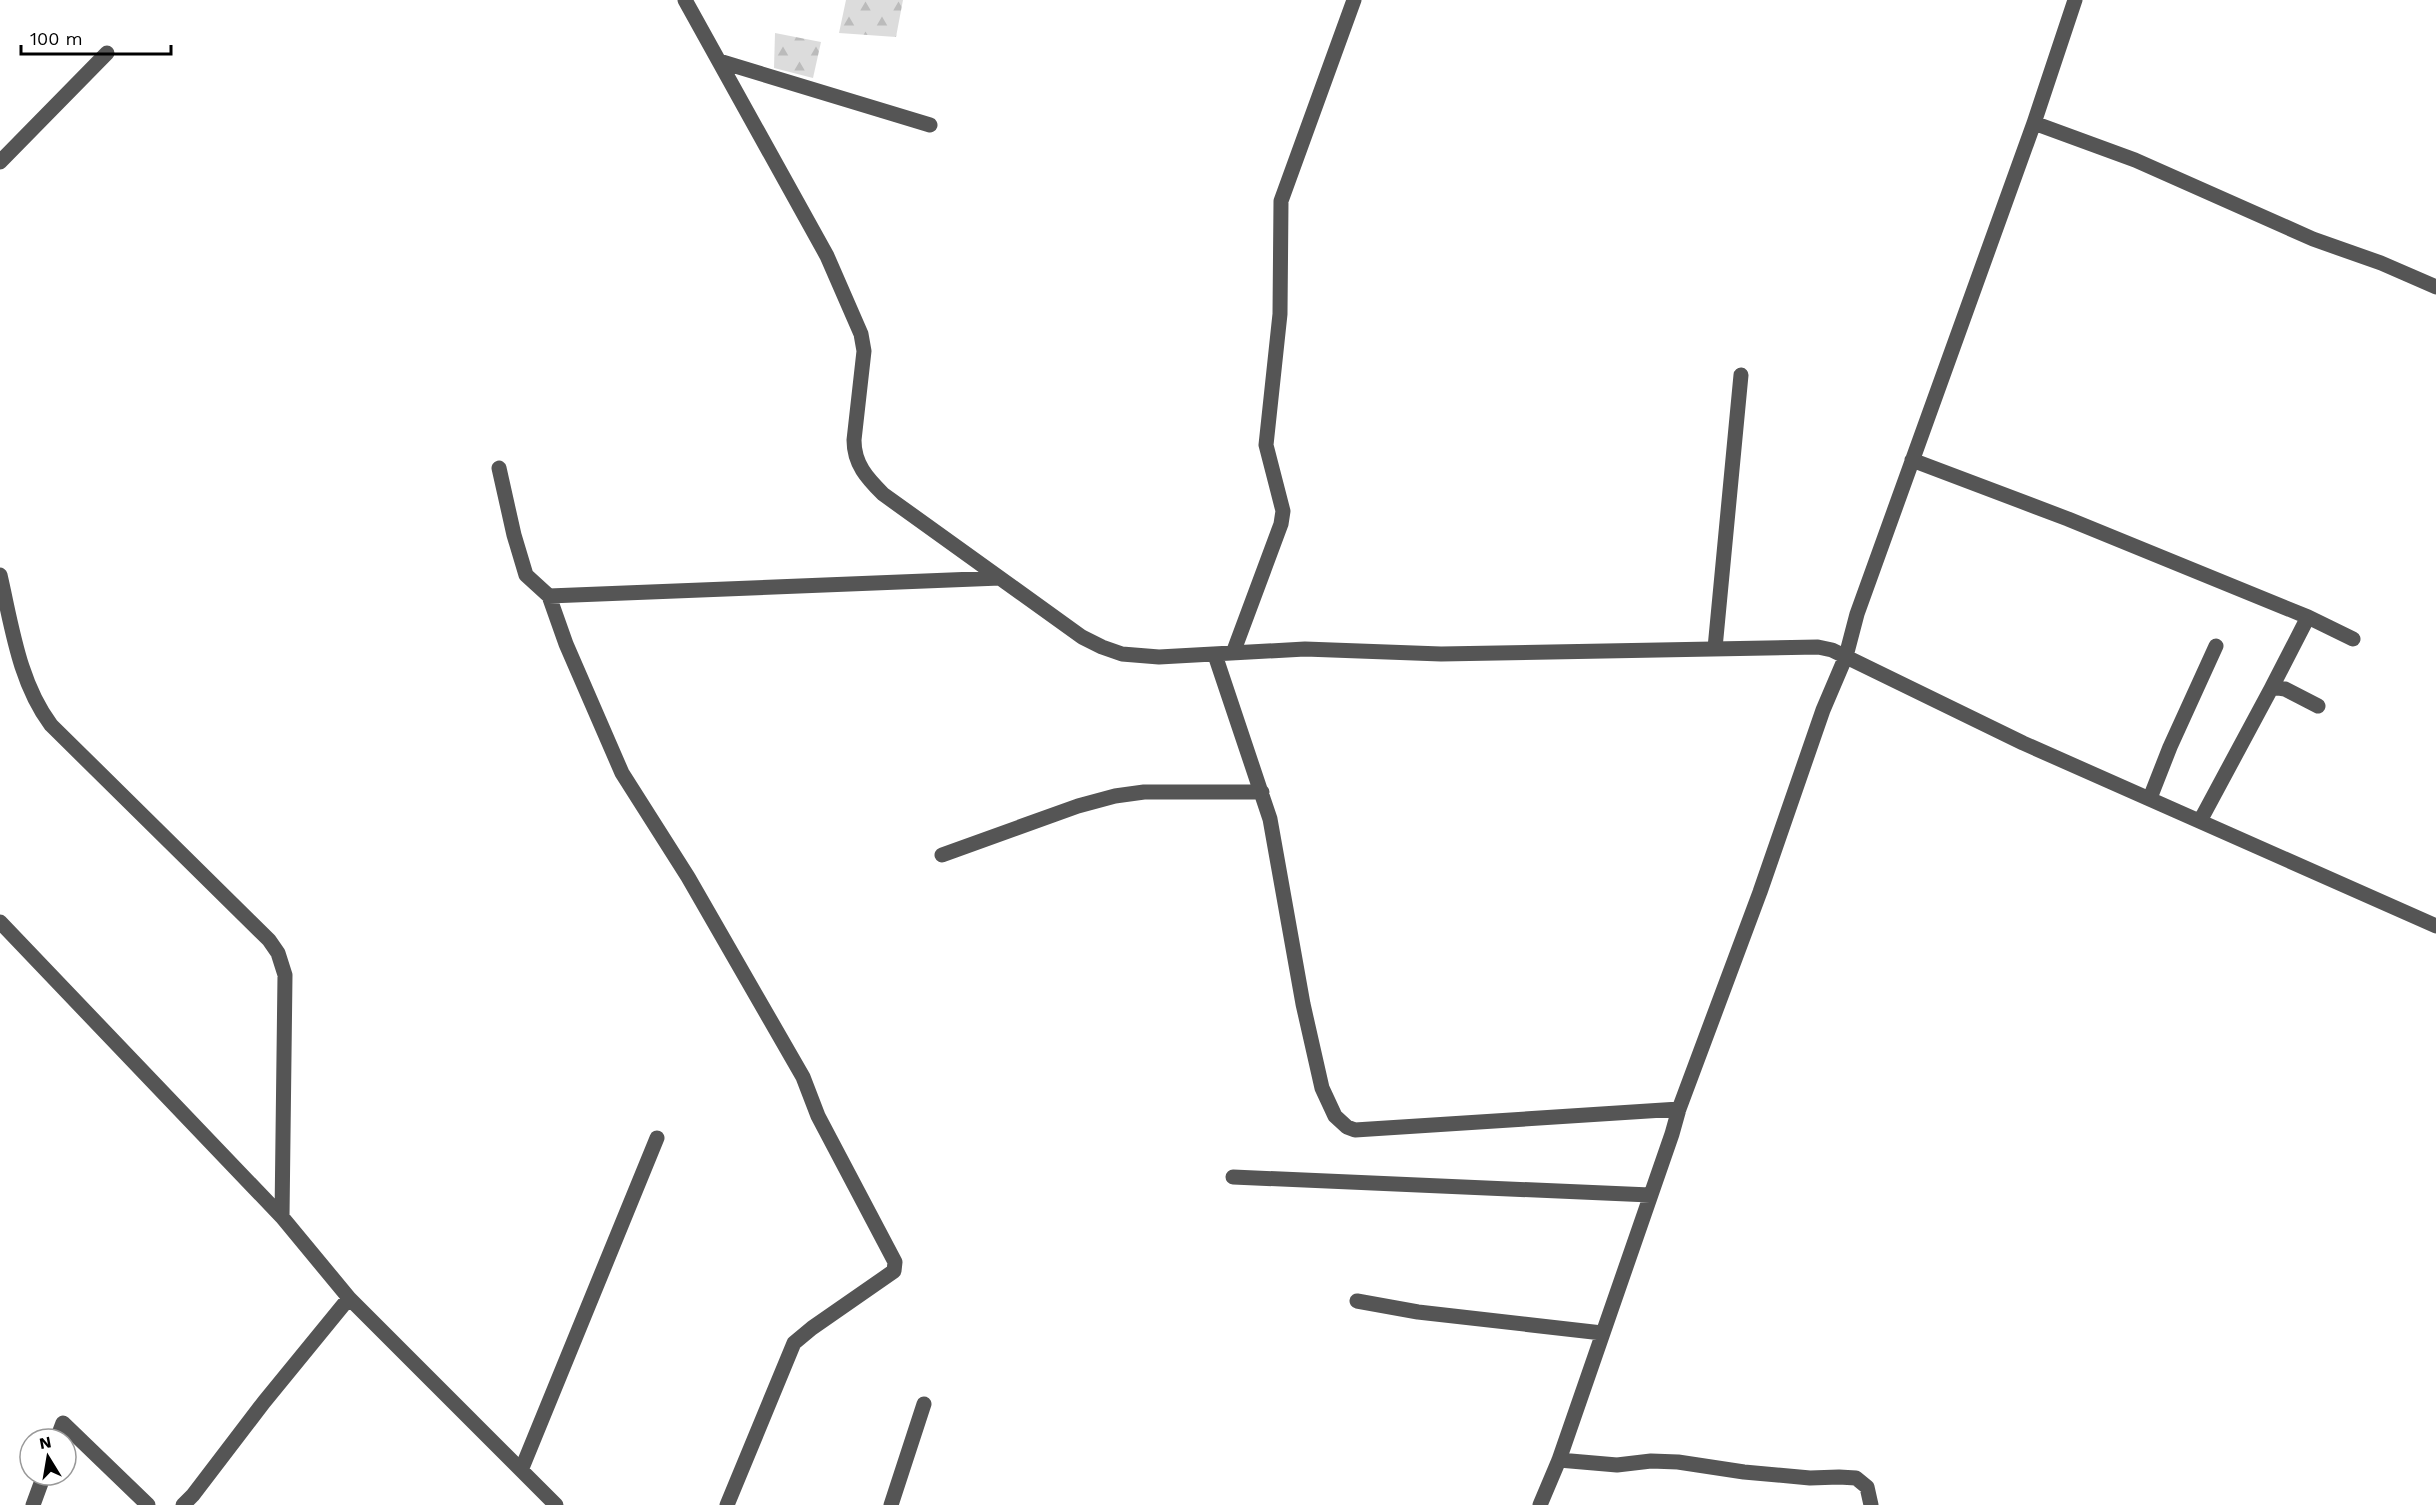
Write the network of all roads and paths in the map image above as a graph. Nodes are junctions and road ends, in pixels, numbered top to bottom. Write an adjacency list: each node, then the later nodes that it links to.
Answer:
1 (685, 0): 5 (street)
2 (1354, 0): 20 (street)
3 (2075, 0): 6 (street)
4 (107, 52): 8 (street)
5 (719, 61): 7 (street); 14 (street)
6 (2034, 123): 9 (street); 11 (street)
7 (930, 124)
8 (0, 162)
9 (2436, 287)
10 (1741, 375): 19 (street)
11 (1912, 460): 16 (street); 22 (street)
12 (499, 468): 15 (street)
13 (0, 576): 35 (street)
14 (999, 578): 15 (street); 21 (street)
15 (549, 596): 48 (street)
16 (2308, 617): 17 (street); 23 (street)
17 (2353, 639)
18 (2216, 645): 26 (street)
19 (1715, 648): 20 (street); 22 (street)
20 (1233, 653): 21 (street)
21 (1215, 655): 25 (street)
22 (1846, 656): 26 (street); 31 (street)
23 (2272, 687): 24 (street); 27 (street)
24 (2318, 706)
25 (1262, 792): 28 (street); 31 (street)
26 (2150, 798): 27 (street)
27 (2200, 820): 30 (street)
28 (942, 855)
29 (0, 922): 35 (street)
30 (2436, 926)
31 (1679, 1109): 34 (street)
32 (657, 1138): 42 (street)
33 (1233, 1177): 34 (street)
34 (1650, 1195): 38 (street)
35 (282, 1218): 36 (street)
36 (350, 1298): 42 (street); 46 (street)
37 (1357, 1301): 38 (street)
38 (1602, 1333): 41 (street)
39 (924, 1404): 49 (street)
40 (78, 1437): 45 (street)
41 (1559, 1460): 50 (street); 51 (street)
42 (522, 1468): 47 (street)
43 (40, 1487): 44 (street)
44 (33, 1505)
45 (148, 1505)
46 (183, 1505)
47 (556, 1505)
48 (727, 1505)
49 (891, 1505)
50 (1540, 1505)
51 (1871, 1505)

